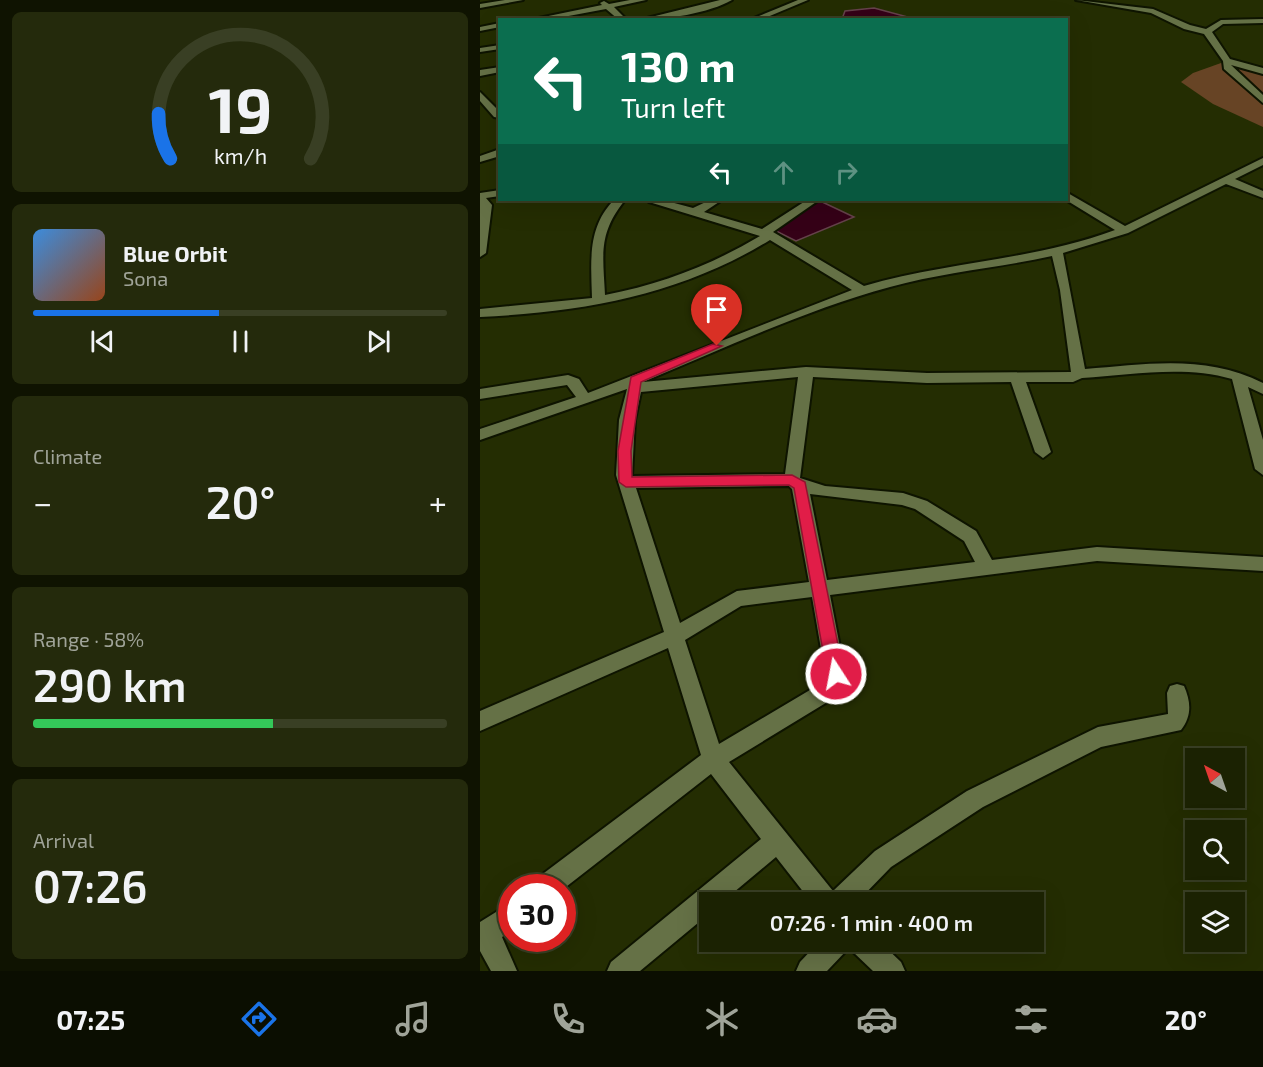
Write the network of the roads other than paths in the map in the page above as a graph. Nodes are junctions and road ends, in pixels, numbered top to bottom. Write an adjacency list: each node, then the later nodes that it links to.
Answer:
1 (519, 0): 8 (street)
2 (601, 0): 10 (street)
3 (642, 0): 10 (street)
4 (728, 0): 16 (street)
5 (804, 0): 17 (street)
6 (1080, 0): 11 (street)
7 (1137, 0): 11 (street)
8 (510, 1): 9 (street); 13 (street)
9 (480, 6)
10 (608, 6): 14 (street); 15 (street)
11 (1128, 7): 22 (street)
12 (1230, 9): 18 (street)
13 (517, 10)
14 (543, 18)
15 (622, 18)
16 (652, 18)
17 (757, 18)
18 (1232, 21): 19 (street); 22 (street)
19 (1263, 21)
20 (498, 26): 21 (street)
21 (480, 29)
22 (1207, 32): 25 (street)
23 (498, 47): 24 (street)
24 (480, 50)
25 (1227, 61): 27 (street); 30 (street)
26 (498, 69): 28 (street)
27 (1263, 71)
28 (480, 73)
29 (483, 95): 31 (street)
30 (1263, 100)
31 (498, 117)
32 (498, 153): 33 (street)
33 (480, 159)
34 (1263, 161): 35 (street)
35 (1227, 180): 37 (street); 45 (street)
36 (498, 194): 39 (street)
37 (1263, 195)
38 (1068, 196): 45 (street)
39 (480, 198): 48 (street)
40 (619, 201): 50 (street)
41 (656, 201): 44 (street)
42 (715, 201): 44 (street)
43 (813, 201): 46 (street)
44 (695, 212): 46 (street)
45 (1124, 231): 47 (street)
46 (767, 234): 49 (street); 50 (street)
47 (1058, 252): 49 (street); 53 (street)
48 (480, 253)
49 (863, 291): 56 (street)
50 (599, 300): 51 (street)
51 (480, 313)
52 (806, 372): 55 (street); 56 (street); 64 (street)
53 (1079, 374): 54 (street); 55 (street)
54 (1238, 376): 57 (street); 62 (street)
55 (1017, 378): 61 (street)
56 (635, 384): 59 (street); 63 (street)
57 (1263, 389)
58 (480, 394): 59 (street)
59 (584, 399): 60 (street)
60 (480, 435)
61 (1043, 452)
62 (1263, 469)
63 (626, 482): 64 (street); 68 (street)
64 (796, 483): 66 (street); 67 (street)
65 (1263, 564): 66 (street)
66 (987, 567): 67 (street)
67 (818, 588): 68 (street); 71 (street)
68 (673, 637): 70 (street); 71 (street)
69 (1177, 693): 75 (street)
70 (480, 721)
71 (713, 759): 72 (street); 73 (street)
72 (778, 840): 74 (street); 81 (street)
73 (563, 874)
74 (818, 892)
75 (850, 892)
76 (498, 925): 77 (street)
77 (483, 936): 80 (street)
78 (827, 952): 82 (street)
79 (872, 952): 83 (street)
80 (504, 971)
81 (620, 971)
82 (809, 971)
83 (892, 971)

